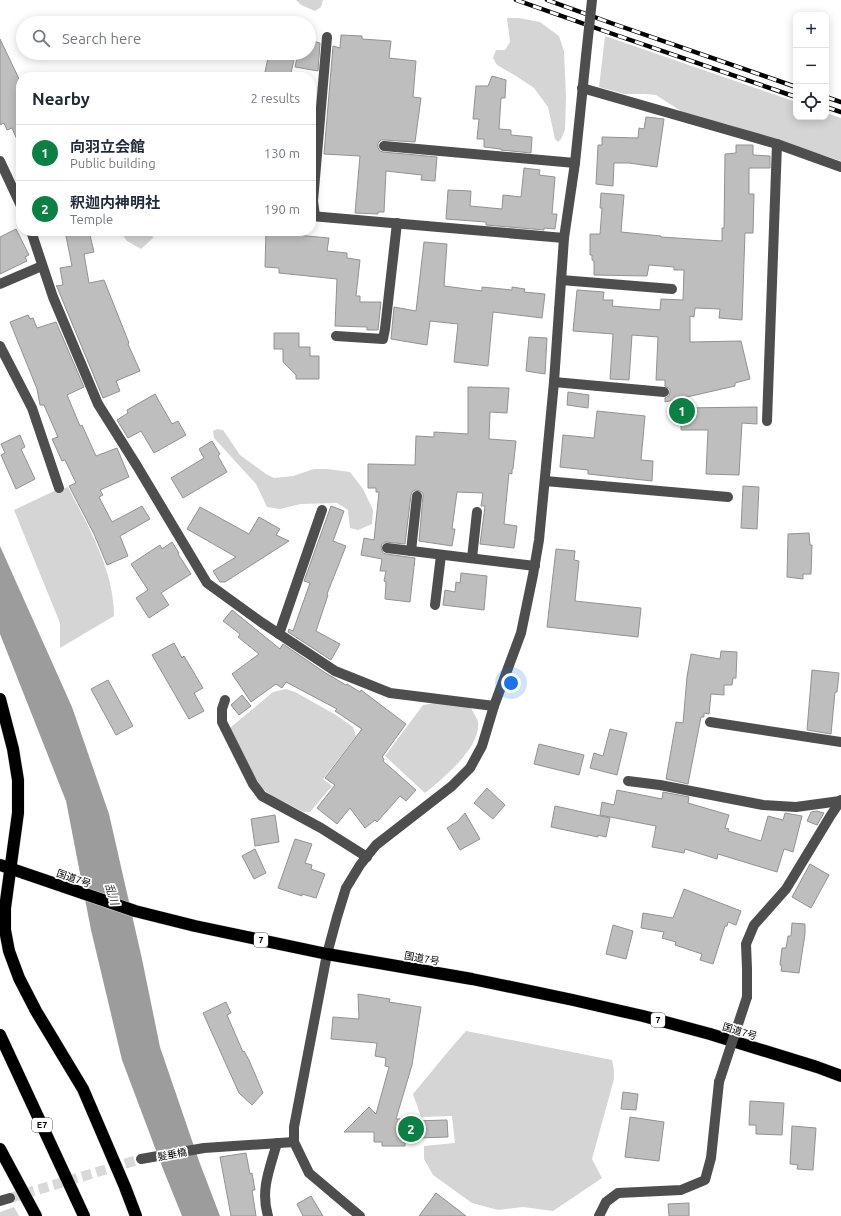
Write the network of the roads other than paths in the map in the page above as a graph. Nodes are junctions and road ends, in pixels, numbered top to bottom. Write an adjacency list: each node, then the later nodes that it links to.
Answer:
1 (592, 0): 3 (street, bridge)
2 (328, 37): 9 (street)
3 (582, 88): 4 (street); 7 (street)
4 (777, 144): 8 (street); 23 (street)
5 (384, 146): 7 (street)
6 (0, 161): 10 (street)
7 (575, 163): 14 (street)
8 (841, 167)
9 (316, 168)
10 (16, 195)
11 (316, 216): 12 (street)
12 (397, 223): 14 (street); 19 (street)
13 (33, 236): 15 (street)
14 (564, 238): 16 (street)
15 (42, 266): 17 (street); 36 (street)
16 (561, 280): 18 (street); 21 (street)
17 (0, 284)
18 (672, 289)
19 (336, 336)
20 (0, 346): 25 (street)
21 (554, 382): 22 (street); 24 (street)
22 (664, 392)
23 (767, 421)
24 (545, 481): 27 (street); 34 (street)
25 (59, 488)
26 (417, 496): 31 (street)
27 (728, 497)
28 (322, 510): 36 (street)
29 (477, 512): 33 (street)
30 (387, 548): 31 (street)
31 (411, 551): 32 (street)
32 (441, 555): 33 (street); 35 (street)
33 (472, 558): 34 (street)
34 (535, 566): 39 (street)
35 (435, 605)
36 (279, 634): 39 (street)
37 (0, 699): 45 (highway)
38 (225, 700): 44 (street)
39 (494, 706): 44 (street)
40 (710, 722): 41 (street)
41 (841, 742)
42 (628, 781): 43 (street)
43 (841, 800): 60 (street, bridge)
44 (367, 856): 46 (street)
45 (5, 866): 46 (highway, 国道7号 / 7); 57 (highway)
46 (328, 954): 48 (highway, 国道7号 / 7); 50 (street)
47 (0, 1035): 56 (highway, E7)
48 (841, 1076)
49 (277, 1142): 50 (street, 髪垂橋); 52 (street, 髪垂橋); 58 (street)
50 (294, 1142): 59 (street)
51 (0, 1149): 55 (highway)
52 (141, 1159)
53 (10, 1198): 54 (street)
54 (0, 1201)
55 (36, 1216)
56 (84, 1216)
57 (136, 1216)
58 (268, 1216)
59 (360, 1216)
60 (599, 1216)

